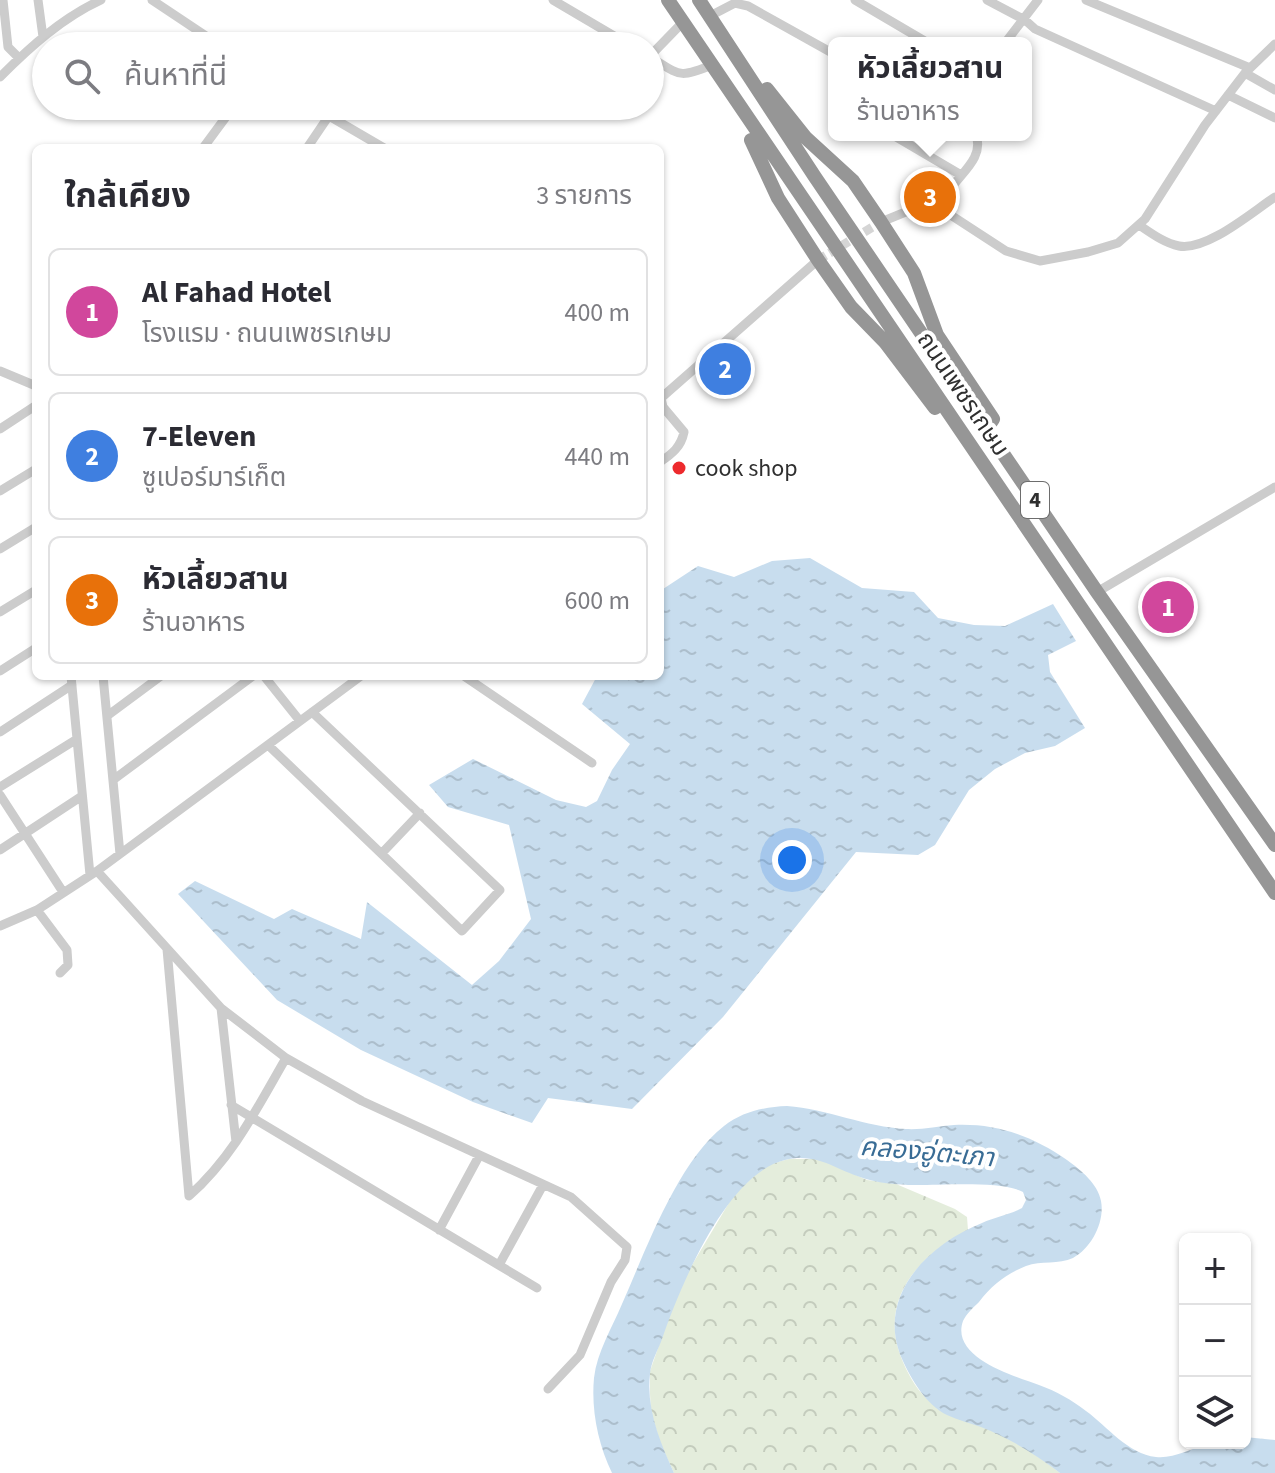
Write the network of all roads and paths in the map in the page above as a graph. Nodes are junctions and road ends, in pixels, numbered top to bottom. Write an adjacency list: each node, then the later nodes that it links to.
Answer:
1 (3, 0): 25 (street)
2 (38, 0): 15 (street)
3 (101, 0): 16 (street)
4 (152, 0): 17 (street)
5 (553, 0): 18 (street)
6 (668, 0): 14 (highway, ถนนเพชรเกษม / 4)
7 (699, 0): 12 (highway, ถนนเพชรเกษม / 4)
8 (855, 0): 19 (street)
9 (987, 0): 13 (street)
10 (1038, 0): 13 (street)
11 (1086, 0): 29 (street)
12 (710, 16): 24 (street); 26 (highway, ถนนเพชรเกษม / 4)
13 (1025, 20): 20 (street); 34 (street)
14 (683, 22): 21 (street); 28 (highway, ถนนเพชรเกษม / 4)
15 (42, 32)
16 (49, 32)
17 (200, 32)
18 (607, 32)
19 (918, 37)
20 (1010, 37)
21 (664, 42)
22 (1275, 44): 29 (street)
23 (32, 47): 25 (street)
24 (828, 51)
25 (19, 58): 30 (street)
26 (741, 64): 47 (highway); 55 (highway, ถนนเพชรเกษม / 4)
27 (664, 65): 28 (street)
28 (712, 65): 32 (highway, ถนนเพชรเกษม / 4)
29 (1247, 71): 31 (street); 33 (street)
30 (0, 77)
31 (1275, 90)
32 (732, 95): 49 (highway); 57 (highway, ถนนเพชรเกษม / 4)
33 (1228, 95): 34 (street); 35 (street)
34 (1216, 111): 48 (street)
35 (1275, 118)
36 (224, 120): 41 (street)
37 (326, 120): 42 (street)
38 (333, 120): 43 (street)
39 (903, 141): 44 (street)
40 (977, 141): 44 (street)
41 (206, 144)
42 (310, 144)
43 (377, 144)
44 (961, 175): 46 (street)
45 (1275, 197): 48 (street)
46 (943, 210): 47 (street); 48 (street)
47 (881, 222): 55 (highway)
48 (1139, 225)
49 (818, 260): 52 (street); 57 (highway)
50 (0, 371): 51 (street)
51 (32, 384)
52 (664, 395)
53 (32, 408): 56 (street)
54 (664, 408): 58 (street)
55 (987, 428): 57 (highway); 65 (highway, ถนนเพชรเกษม / 4)
56 (0, 429)
57 (968, 441): 95 (highway, ถนนเพชรเกษม / 4)
58 (664, 459)
59 (32, 471): 61 (street)
60 (1275, 487): 65 (street)
61 (0, 491)
62 (32, 529): 63 (street)
63 (0, 549)
64 (32, 592): 66 (street)
65 (1097, 592): 89 (highway, ถนนเพชรเกษม / 4)
66 (0, 612)
67 (32, 651): 68 (street)
68 (0, 671)
69 (103, 680): 77 (street)
70 (156, 680): 77 (street)
71 (248, 680): 83 (street)
72 (267, 680): 78 (street)
73 (356, 680): 76 (street)
74 (470, 680): 82 (street)
75 (71, 681): 79 (street); 80 (street)
76 (312, 712): 78 (street); 87 (street)
77 (107, 716): 83 (street)
78 (300, 721): 81 (street)
79 (0, 732)
80 (77, 739): 84 (street); 86 (street)
81 (268, 745): 91 (street); 92 (street)
82 (592, 763)
83 (113, 780): 92 (street)
84 (0, 787)
85 (0, 795): 88 (street)
86 (82, 796): 88 (street); 93 (street)
87 (420, 813): 91 (street); 91 (street)
88 (24, 834): 90 (street); 94 (street)
89 (1275, 845)
90 (0, 850)
91 (382, 853)
92 (120, 854): 93 (street)
93 (94, 873): 94 (street); 98 (street)
94 (63, 892): 96 (street)
95 (1275, 893)
96 (37, 910): 97 (street); 99 (street)
97 (0, 926)
98 (167, 949): 100 (street); 104 (street)
99 (60, 973)
100 (221, 1008): 101 (street); 102 (street)
101 (286, 1058): 103 (street); 105 (street)
102 (231, 1105): 103 (street); 104 (street)
103 (251, 1118): 104 (street); 107 (street)
104 (236, 1142)
105 (479, 1156): 106 (street); 107 (street)
106 (543, 1185): 108 (street); 110 (street)
107 (439, 1230): 108 (street)
108 (499, 1265): 109 (street)
109 (537, 1288)
110 (548, 1389)

